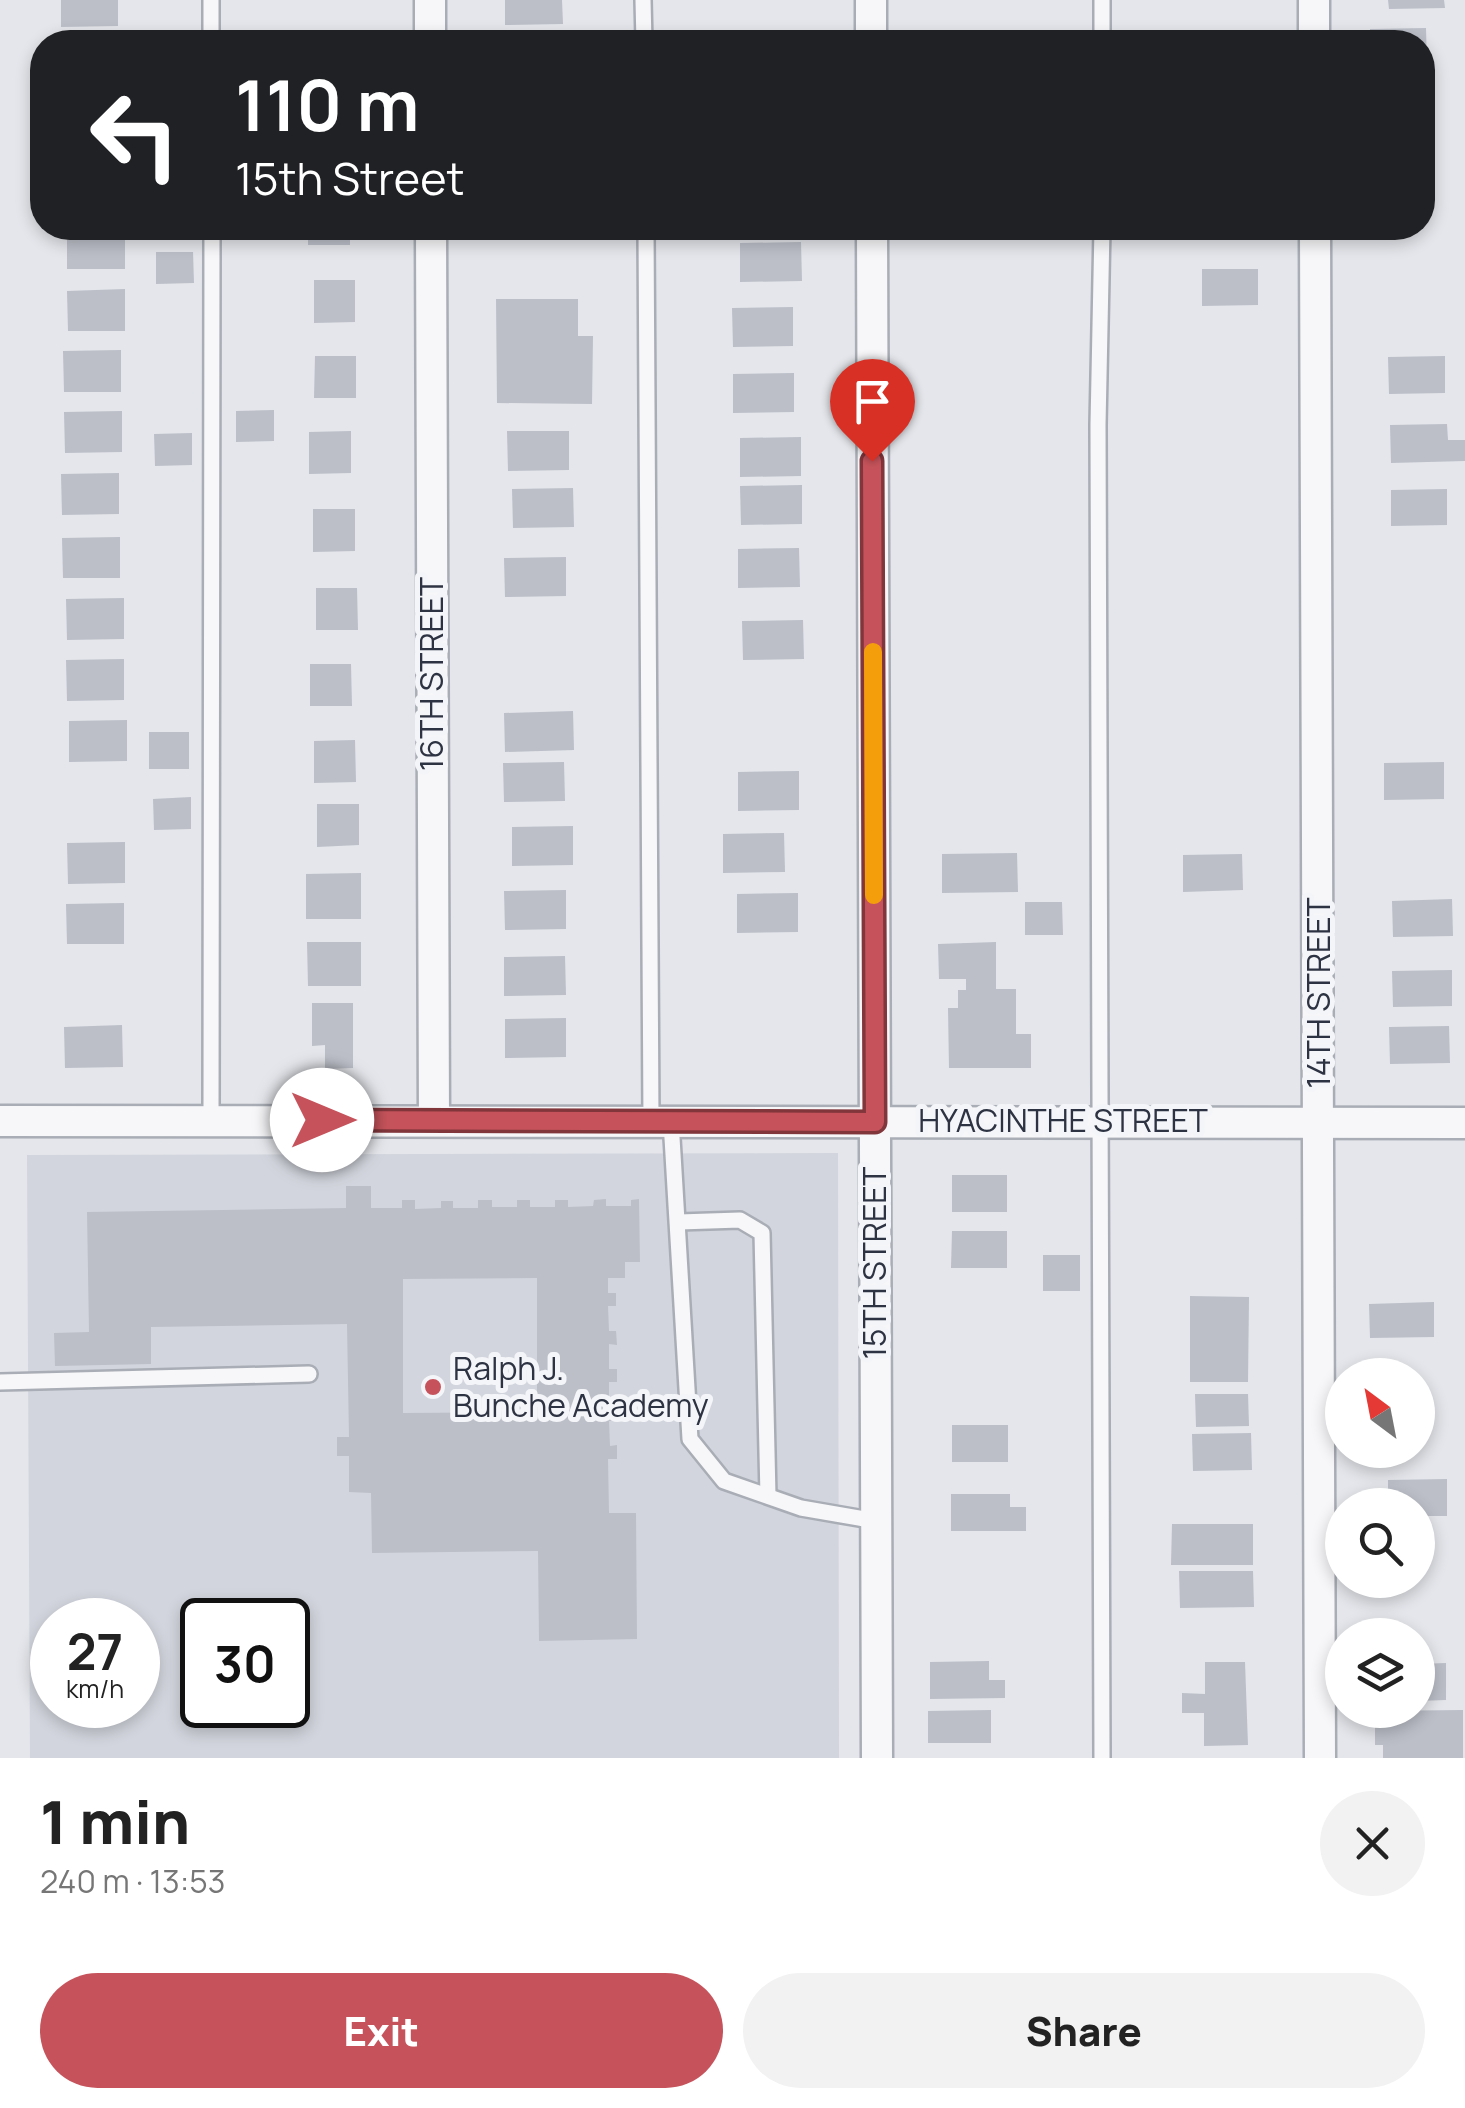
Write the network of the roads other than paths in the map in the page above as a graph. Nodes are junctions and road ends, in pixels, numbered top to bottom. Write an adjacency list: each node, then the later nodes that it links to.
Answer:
1 (211, 0): 7 (lane)
2 (430, 0): 8 (street)
3 (644, 0): 9 (lane)
4 (871, 0): 10 (street)
5 (1102, 0): 11 (lane)
6 (1314, 0): 12 (street)
7 (211, 30)
8 (430, 30)
9 (644, 30)
10 (871, 30)
11 (1102, 30)
12 (1314, 30)
13 (212, 240): 19 (lane)
14 (430, 240): 20 (street, 16TH STREET)
15 (646, 240): 22 (lane)
16 (872, 240): 24 (street, 15TH STREET)
17 (1102, 240): 23 (lane)
18 (1315, 240): 25 (street, 14TH STREET)
19 (211, 1120): 20 (street, HYACINTHE STREET); 21 (street, HYACINTHE STREET)
20 (434, 1120): 22 (street, HYACINTHE STREET)
21 (0, 1121)
22 (661, 1121): 24 (street, HYACINTHE STREET); 27 (lane)
23 (1101, 1121): 24 (street, HYACINTHE STREET); 25 (street, HYACINTHE STREET); 33 (lane)
24 (875, 1122): 31 (street, 15TH STREET)
25 (1318, 1122): 26 (street, HYACINTHE STREET); 34 (street, 14TH STREET)
26 (1465, 1123)
27 (679, 1222): 30 (lane); 30 (lane)
28 (309, 1374): 29 (lane)
29 (0, 1382)
30 (768, 1496): 31 (lane)
31 (876, 1521): 32 (street, 15TH STREET)
32 (877, 1758)
33 (1102, 1758)
34 (1320, 1758)

